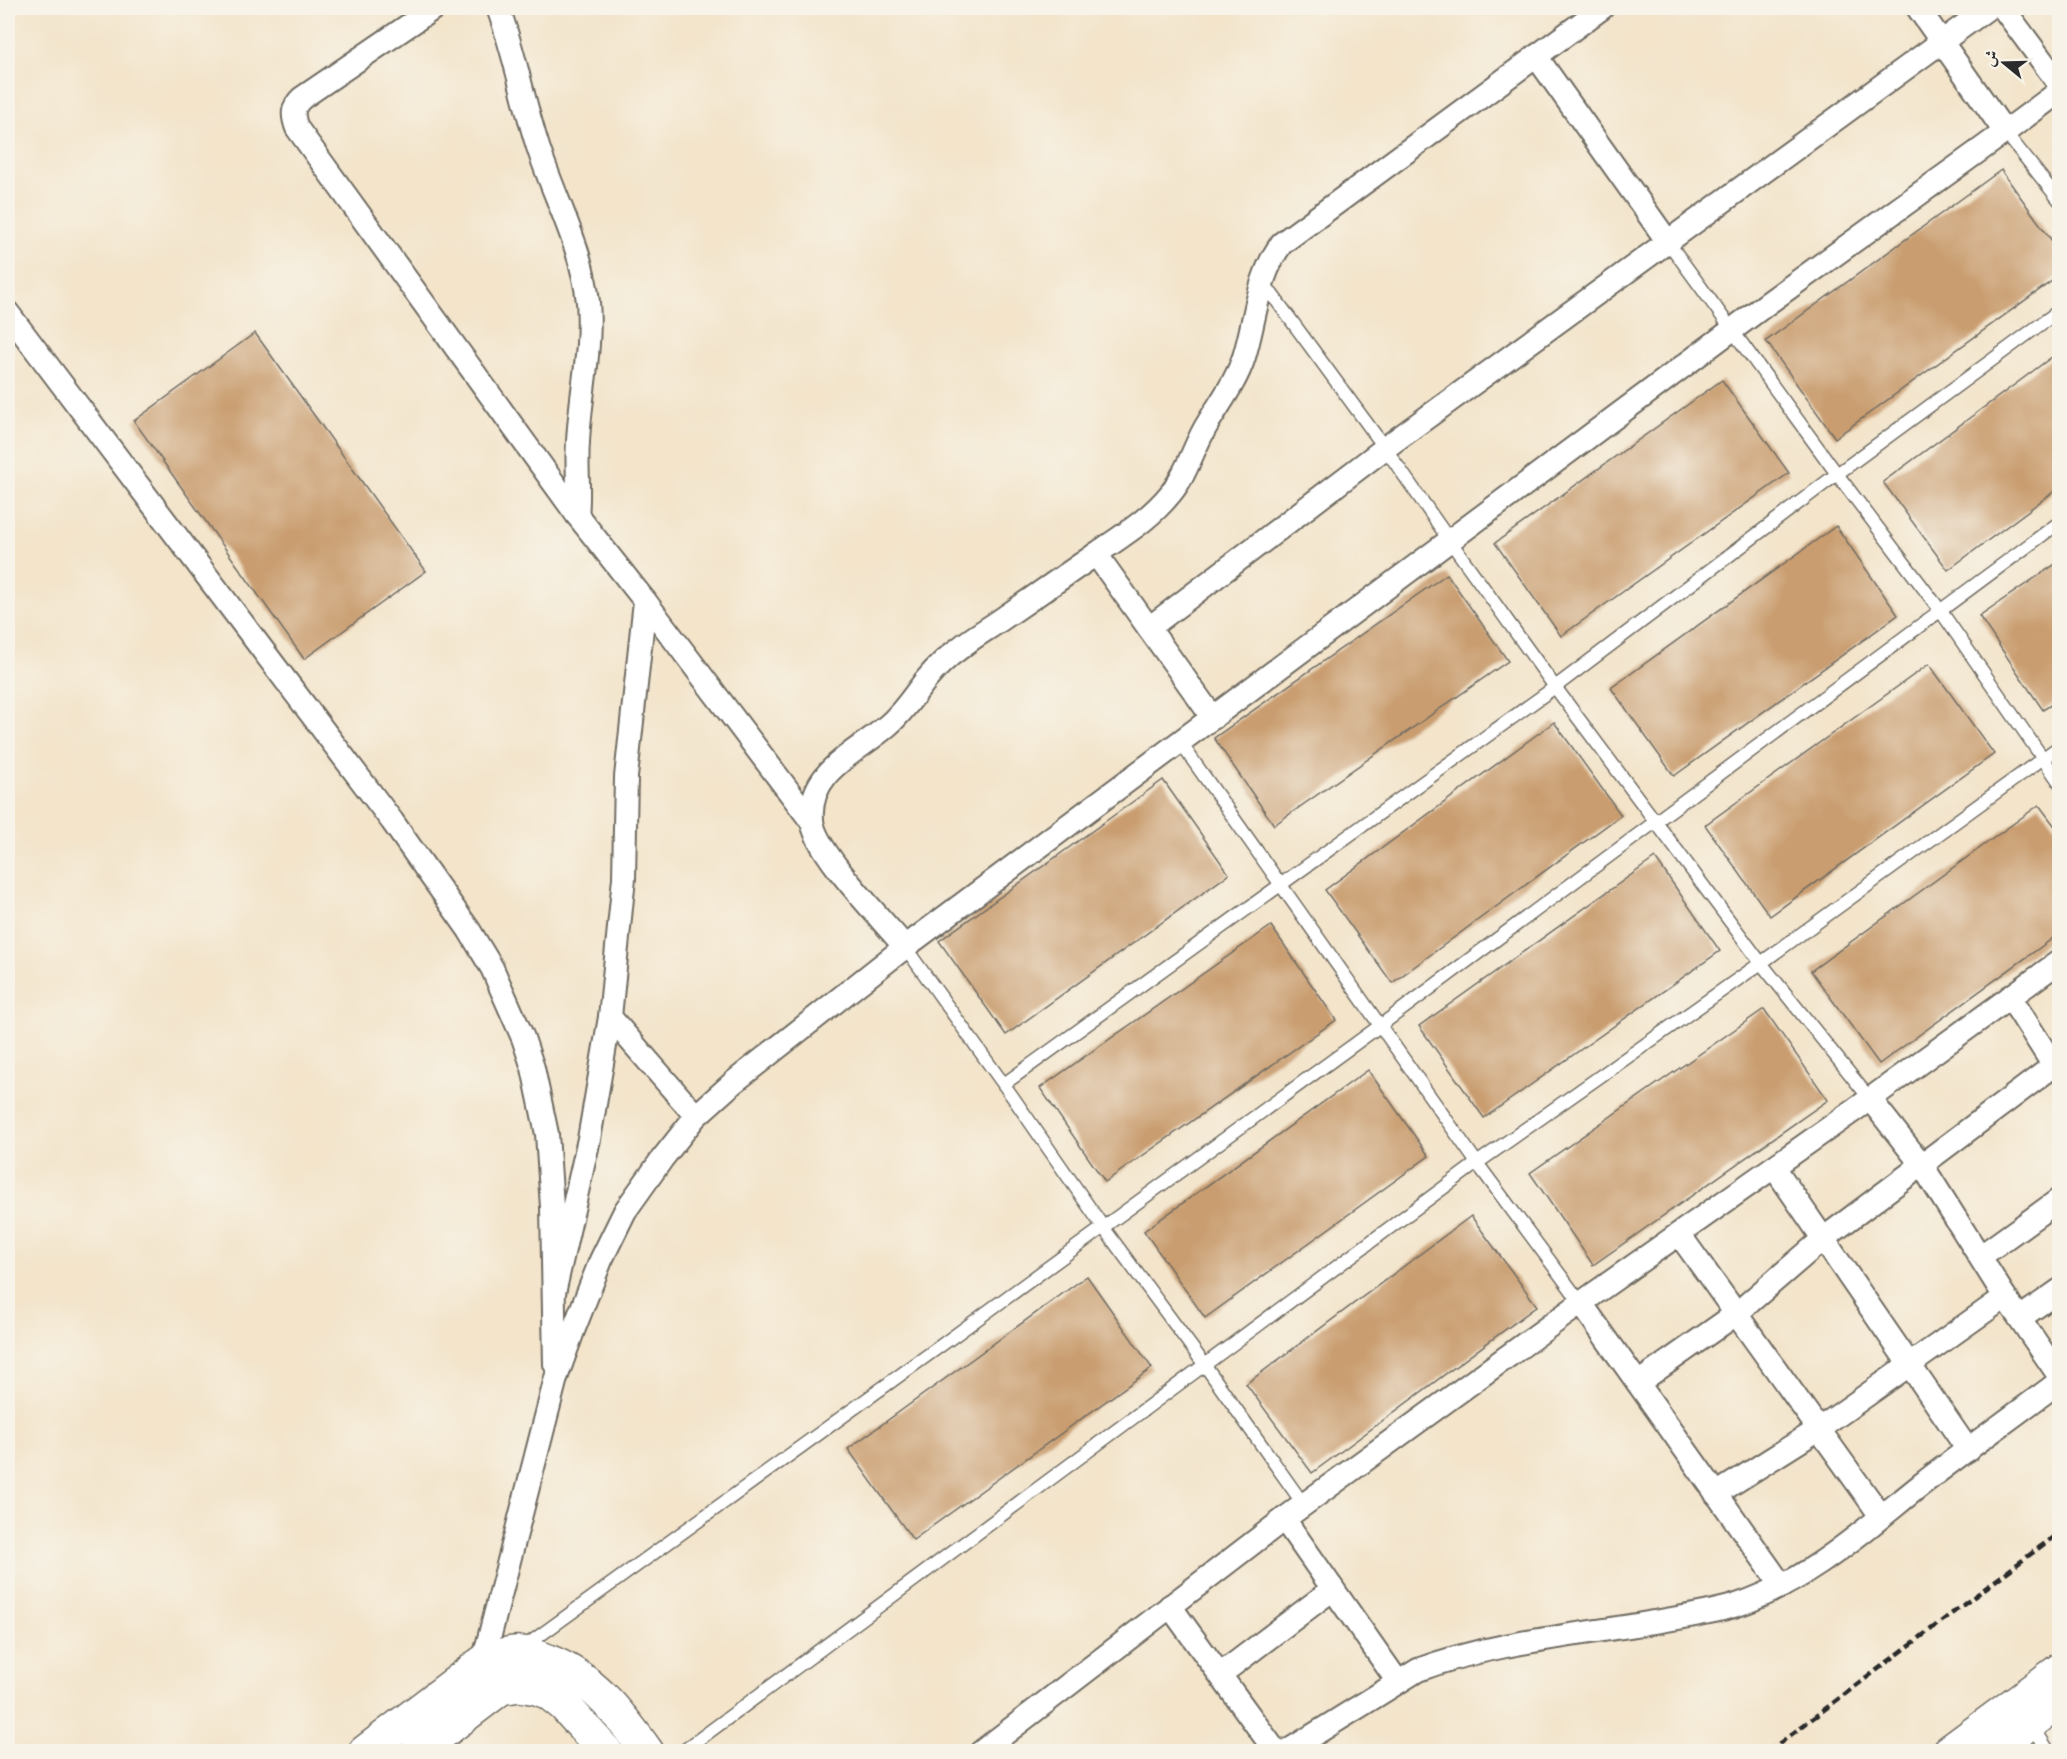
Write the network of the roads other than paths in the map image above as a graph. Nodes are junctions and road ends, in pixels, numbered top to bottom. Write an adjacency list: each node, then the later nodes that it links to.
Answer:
1 (434, 8): 20 (street)
2 (498, 8): 20 (street)
3 (1602, 8): 8 (street)
4 (1917, 8): 7 (street)
5 (1988, 8): 7 (street)
6 (2003, 8): 9 (street)
7 (1941, 40): 11 (street); 13 (street)
8 (1536, 56): 13 (street); 14 (street)
9 (2060, 85)
10 (2060, 91): 11 (street)
11 (2005, 132): 12 (lane); 17 (street)
12 (2060, 201)
13 (1668, 242): 17 (lane); 18 (street)
14 (1262, 281): 18 (lane); 23 (street)
15 (2060, 310): 19 (lane)
16 (8, 314): 55 (street)
17 (1732, 331): 19 (lane); 22 (street)
18 (1385, 448): 22 (lane); 26 (street)
19 (1837, 474): 25 (lane); 27 (lane)
20 (578, 515): 24 (street)
21 (2060, 522): 25 (lane)
22 (1450, 541): 27 (lane); 28 (street)
23 (1096, 554): 26 (street); 33 (street)
24 (645, 601): 33 (street); 40 (street)
25 (1940, 610): 31 (lane); 34 (lane)
26 (1149, 628): 28 (street)
27 (1556, 687): 34 (lane); 35 (lane)
28 (1213, 718): 29 (street)
29 (1180, 742): 35 (lane); 36 (street)
30 (2060, 746): 31 (lane)
31 (2043, 758): 32 (lane); 38 (lane)
32 (2060, 783)
33 (812, 822): 36 (street)
34 (1657, 822): 38 (lane); 41 (lane)
35 (1280, 885): 41 (lane); 43 (lane)
36 (905, 947): 43 (lane); 45 (street)
37 (2060, 961): 39 (street)
38 (1761, 963): 44 (lane); 46 (lane)
39 (2010, 997): 42 (street); 44 (street)
40 (610, 1017): 45 (street); 55 (street)
41 (1381, 1025): 46 (lane); 50 (lane)
42 (2057, 1063): 47 (street)
43 (1004, 1084): 50 (lane)
44 (1870, 1099): 47 (street); 48 (street)
45 (696, 1116): 62 (street)
46 (1477, 1163): 57 (lane); 60 (lane)
47 (1922, 1165): 52 (street); 53 (street)
48 (1774, 1167): 51 (street); 52 (street)
49 (2060, 1199): 53 (street)
50 (1103, 1227): 60 (lane); 74 (lane)
51 (1679, 1234): 57 (street); 58 (street)
52 (1823, 1239): 58 (street); 61 (street)
53 (1982, 1256): 56 (street)
54 (2060, 1290): 59 (street)
55 (554, 1293): 62 (street)
56 (2006, 1297): 59 (street); 61 (street)
57 (1581, 1303): 64 (street); 68 (street)
58 (1736, 1314): 64 (street); 65 (street)
59 (2020, 1318): 63 (street)
60 (1204, 1365): 68 (lane); 86 (lane)
61 (1909, 1365): 65 (street); 66 (street)
62 (556, 1378): 75 (street)
63 (2060, 1379): 66 (street)
64 (1638, 1383): 67 (street)
65 (1819, 1429): 67 (street); 69 (street)
66 (1968, 1450): 69 (street)
67 (1716, 1494): 71 (street)
68 (1304, 1505): 70 (street)
69 (1881, 1516): 71 (street)
70 (1284, 1519): 72 (street); 73 (street)
71 (1782, 1586): 78 (street)
72 (1333, 1589): 77 (street); 78 (street)
73 (1170, 1606): 77 (street); 87 (street)
74 (516, 1653): 75 (main road); 79 (lane); 85 (main road)
75 (483, 1662): 82 (main road)
76 (2060, 1670): 81 (main road)
77 (1221, 1674): 88 (street)
78 (1398, 1682): 89 (street)
79 (501, 1688): 83 (main road); 84 (main road)
80 (2060, 1701): 81 (main road)
81 (2023, 1712): 90 (main road); 91 (main road); 92 (lane)
82 (365, 1752)
83 (417, 1752)
84 (606, 1752)
85 (647, 1752)
86 (682, 1752)
87 (981, 1752)
88 (1276, 1752)
89 (1286, 1752)
90 (1949, 1752)
91 (1991, 1752)
92 (2049, 1752)

